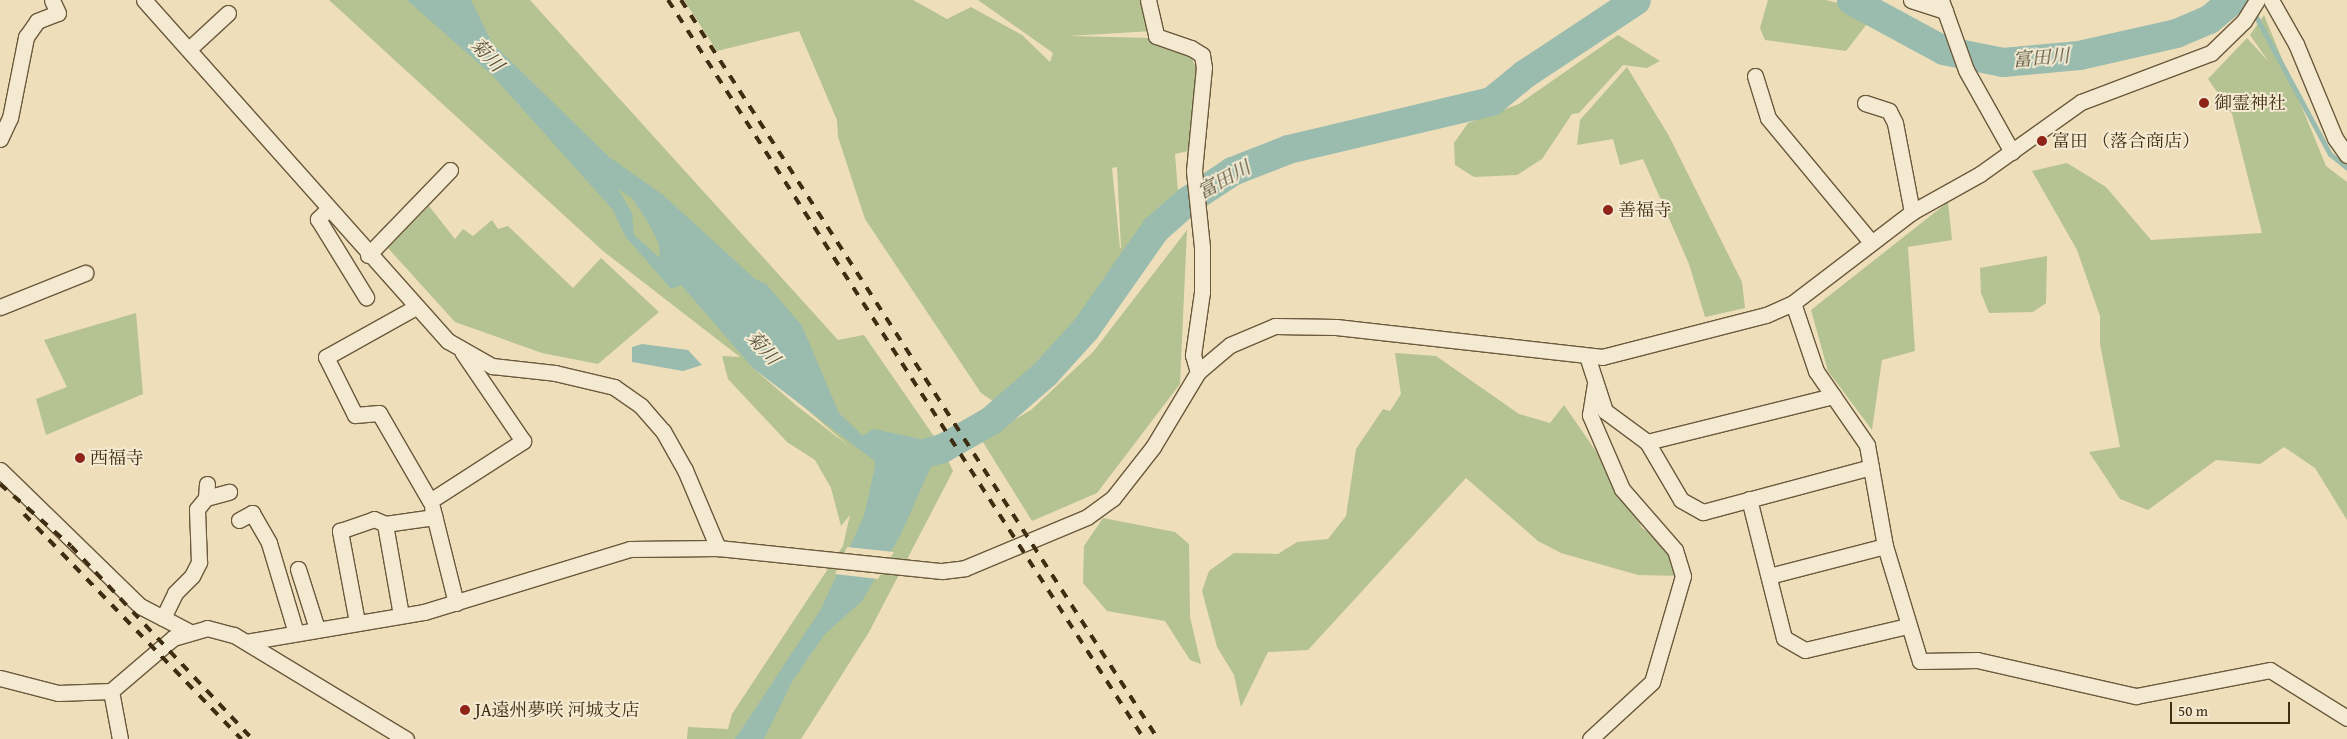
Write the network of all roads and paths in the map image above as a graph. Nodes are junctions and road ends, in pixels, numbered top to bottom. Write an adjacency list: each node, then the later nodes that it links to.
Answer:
1 (52, 0): 12 (street)
2 (144, 0): 9 (street)
3 (1148, 0): 27 (street)
4 (1911, 0): 7 (street)
5 (2257, 0): 13 (street)
6 (2271, 0): 14 (street)
7 (1943, 6): 13 (street)
8 (228, 13): 9 (street)
9 (189, 49): 16 (street)
10 (1755, 76): 18 (street)
11 (1865, 102): 17 (street)
12 (0, 139)
13 (2012, 152): 17 (street)
14 (2347, 155)
15 (450, 170): 19 (street)
16 (327, 210): 19 (street); 21 (street)
17 (1912, 212): 18 (street)
18 (1871, 242): 22 (street)
19 (368, 255): 24 (street)
20 (85, 273): 23 (street)
21 (366, 297)
22 (1793, 303): 26 (street); 29 (street)
23 (0, 307)
24 (416, 307): 25 (street); 35 (street)
25 (463, 353): 35 (street); 40 (street)
26 (1587, 356): 27 (street); 28 (street)
27 (1198, 372): 40 (street)
28 (1595, 386): 30 (street); 57 (street)
29 (1833, 396): 30 (street); 31 (street)
30 (1647, 442): 34 (street)
31 (1871, 467): 34 (street); 39 (street)
32 (0, 470): 45 (street)
33 (229, 492): 45 (street)
34 (1749, 499): 42 (street)
35 (430, 501): 36 (street)
36 (435, 517): 38 (street); 43 (street)
37 (240, 520): 50 (street)
38 (385, 524): 44 (street); 46 (street)
39 (1885, 546): 42 (street); 47 (street)
40 (718, 548): 43 (street)
41 (298, 569): 48 (street)
42 (1768, 576): 47 (street)
43 (456, 603): 44 (street)
44 (402, 615): 46 (street)
45 (163, 618): 49 (street)
46 (357, 622): 48 (street)
47 (1907, 626): 54 (street)
48 (317, 629): 50 (street)
49 (188, 631): 51 (street); 53 (street)
50 (296, 633): 51 (street)
51 (246, 642): 56 (street)
52 (0, 678): 53 (street)
53 (111, 691): 55 (street)
54 (2347, 718)
55 (120, 739)
56 (406, 739)
57 (1590, 739)

